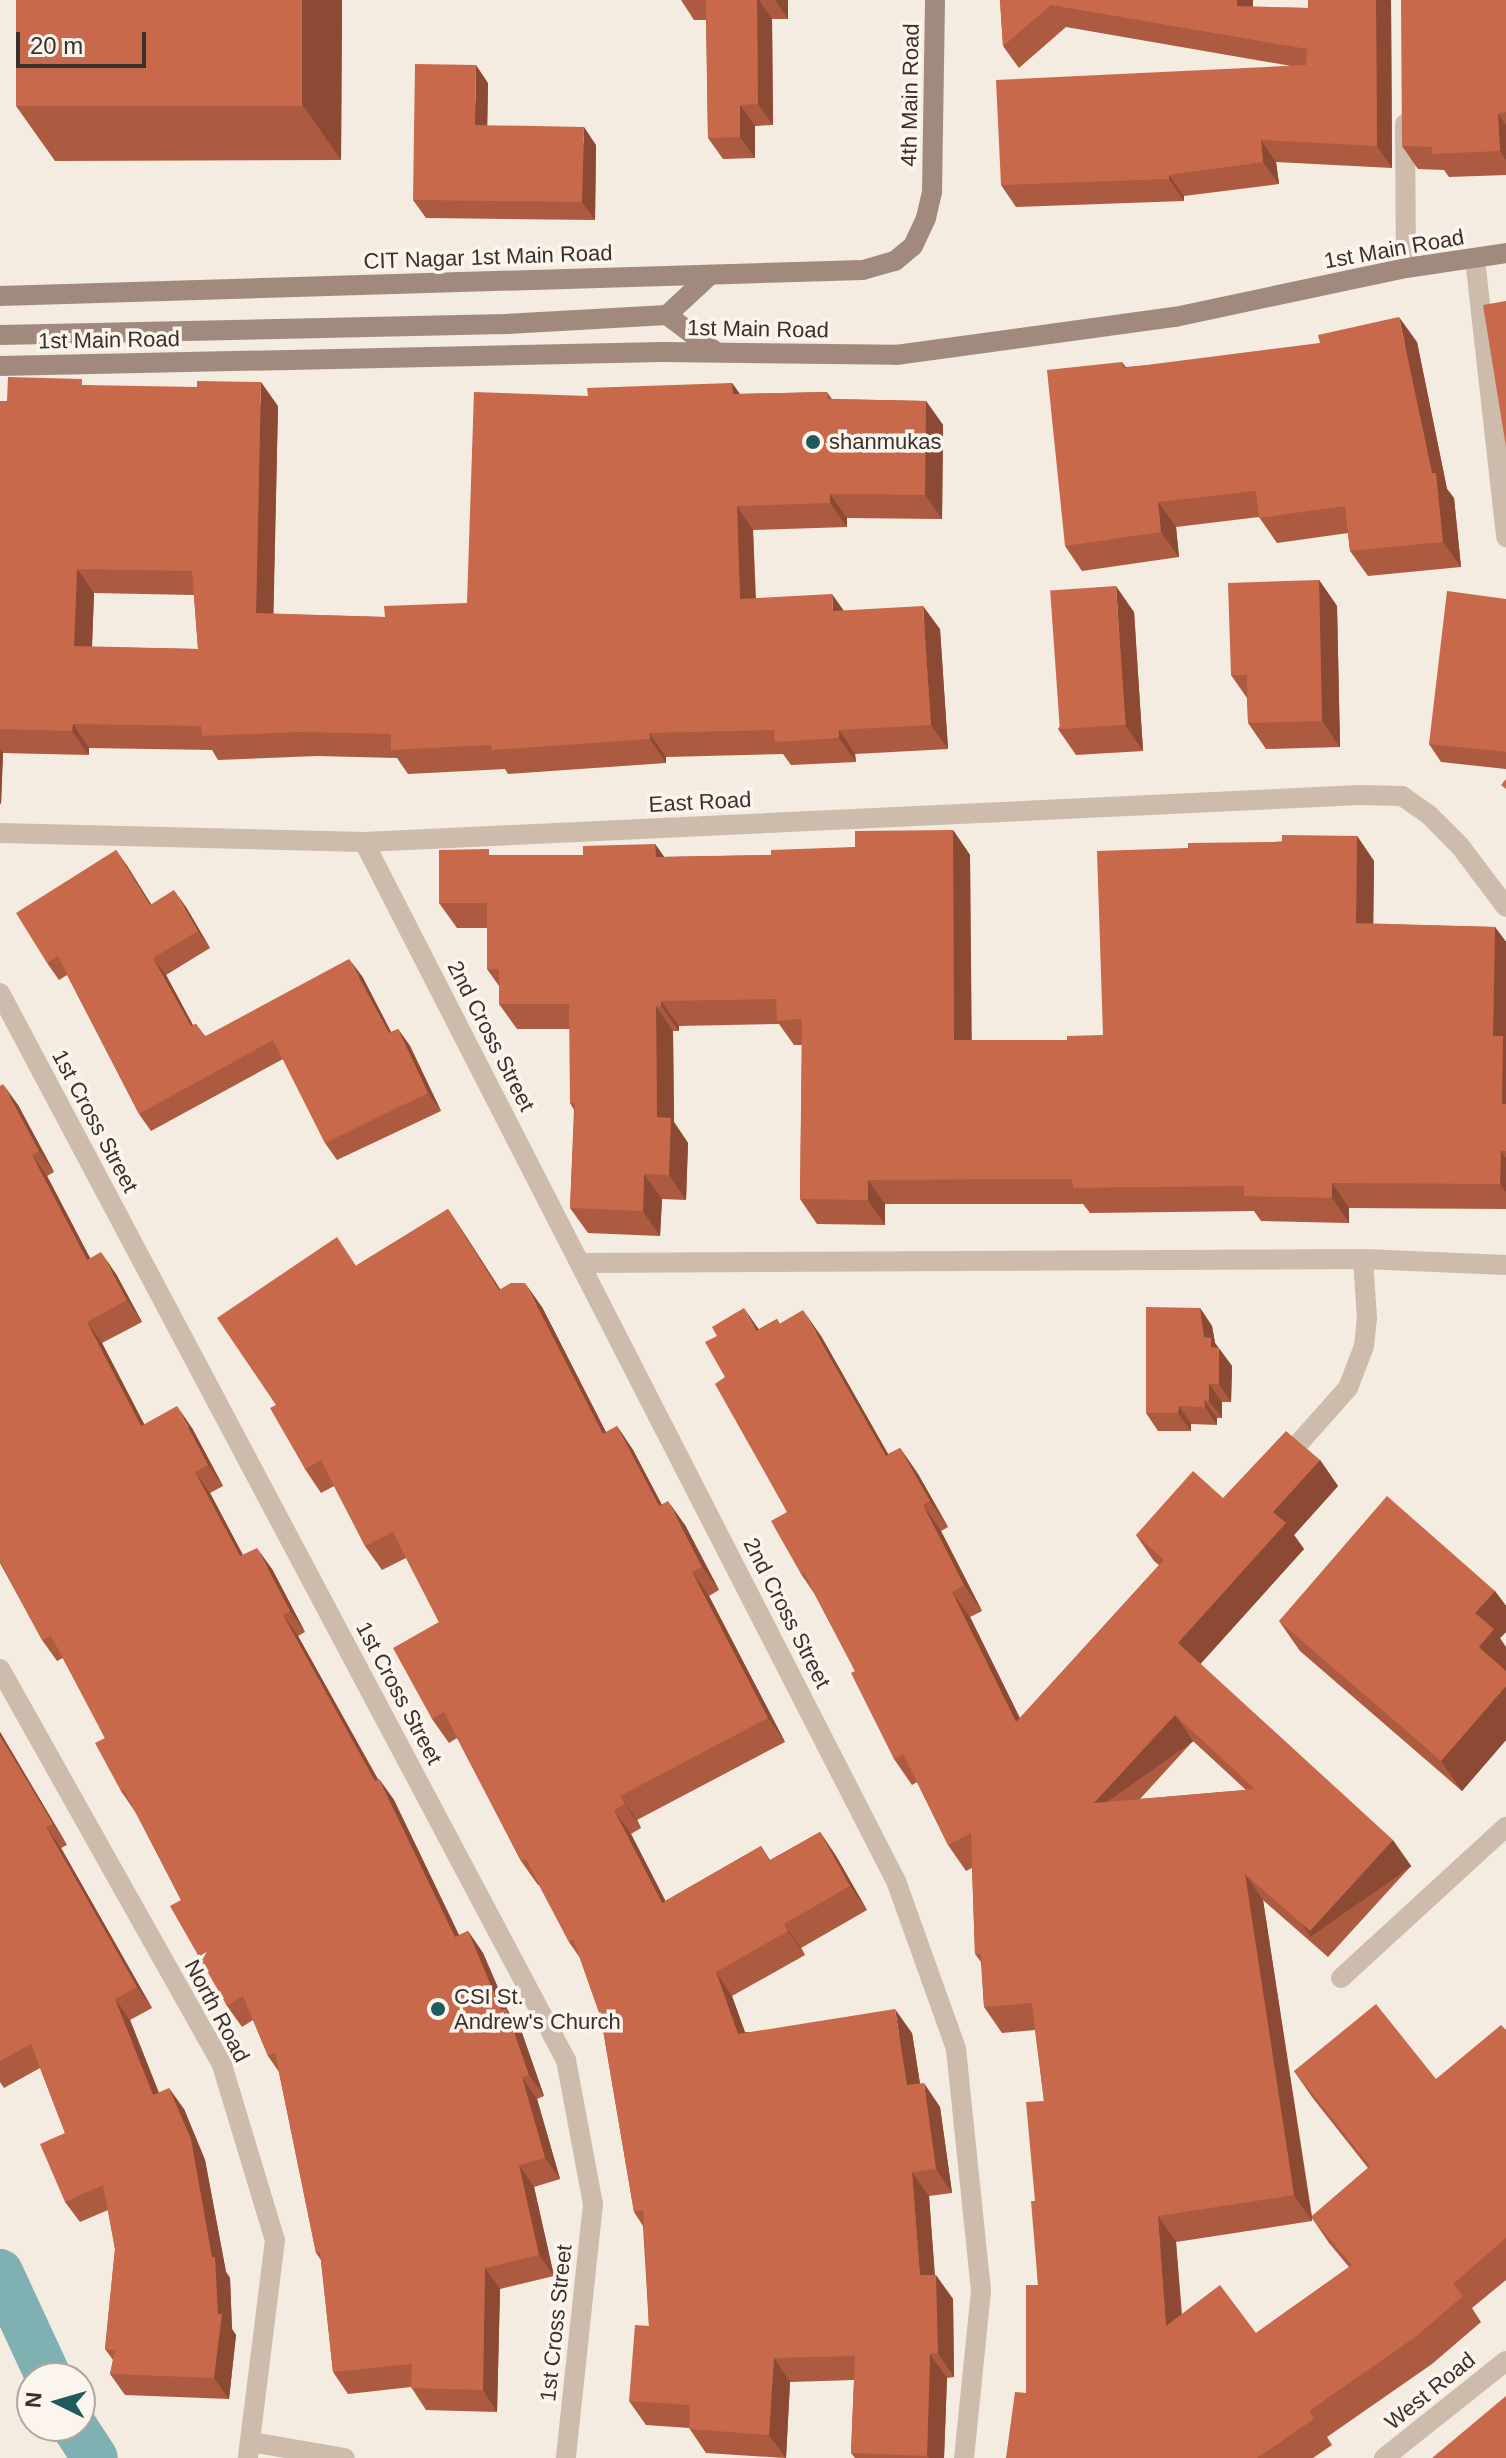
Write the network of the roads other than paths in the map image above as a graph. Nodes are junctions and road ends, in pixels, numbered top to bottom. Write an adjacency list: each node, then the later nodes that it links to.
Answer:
1 (935, 0): 3 (main road, 4th Main Road)
2 (1405, 110): 6 (street)
3 (932, 192): 7 (main road, CIT Nagar 1st Main Road)
4 (1506, 253): 5 (main road, 1st Main Road)
5 (1475, 259): 6 (main road, 1st Main Road); 13 (street)
6 (1406, 268): 11 (main road, 1st Main Road)
7 (710, 275): 8 (main road, CIT Nagar 1st Main Road); 9 (main road)
8 (0, 296)
9 (667, 315): 10 (main road); 11 (main road)
10 (0, 335)
11 (716, 352): 12 (main road, 1st Main Road)
12 (0, 366)
13 (1506, 537)
14 (0, 833): 15 (street, East Road)
15 (364, 842): 16 (street, East Road); 19 (street, 2nd Cross Street)
16 (1506, 907)
17 (0, 993): 28 (street, 1st Cross Street)
18 (1363, 1259): 19 (street); 20 (street); 21 (street)
19 (582, 1263): 29 (street, 2nd Cross Street)
20 (1506, 1265)
21 (1284, 1460)
22 (0, 1669): 26 (street, North Road)
23 (1506, 1827): 24 (street)
24 (1341, 1978)
25 (1506, 2361): 30 (street, West Road)
26 (249, 2450): 27 (street)
27 (345, 2458)
28 (566, 2458)
29 (964, 2458)
30 (1384, 2458)

